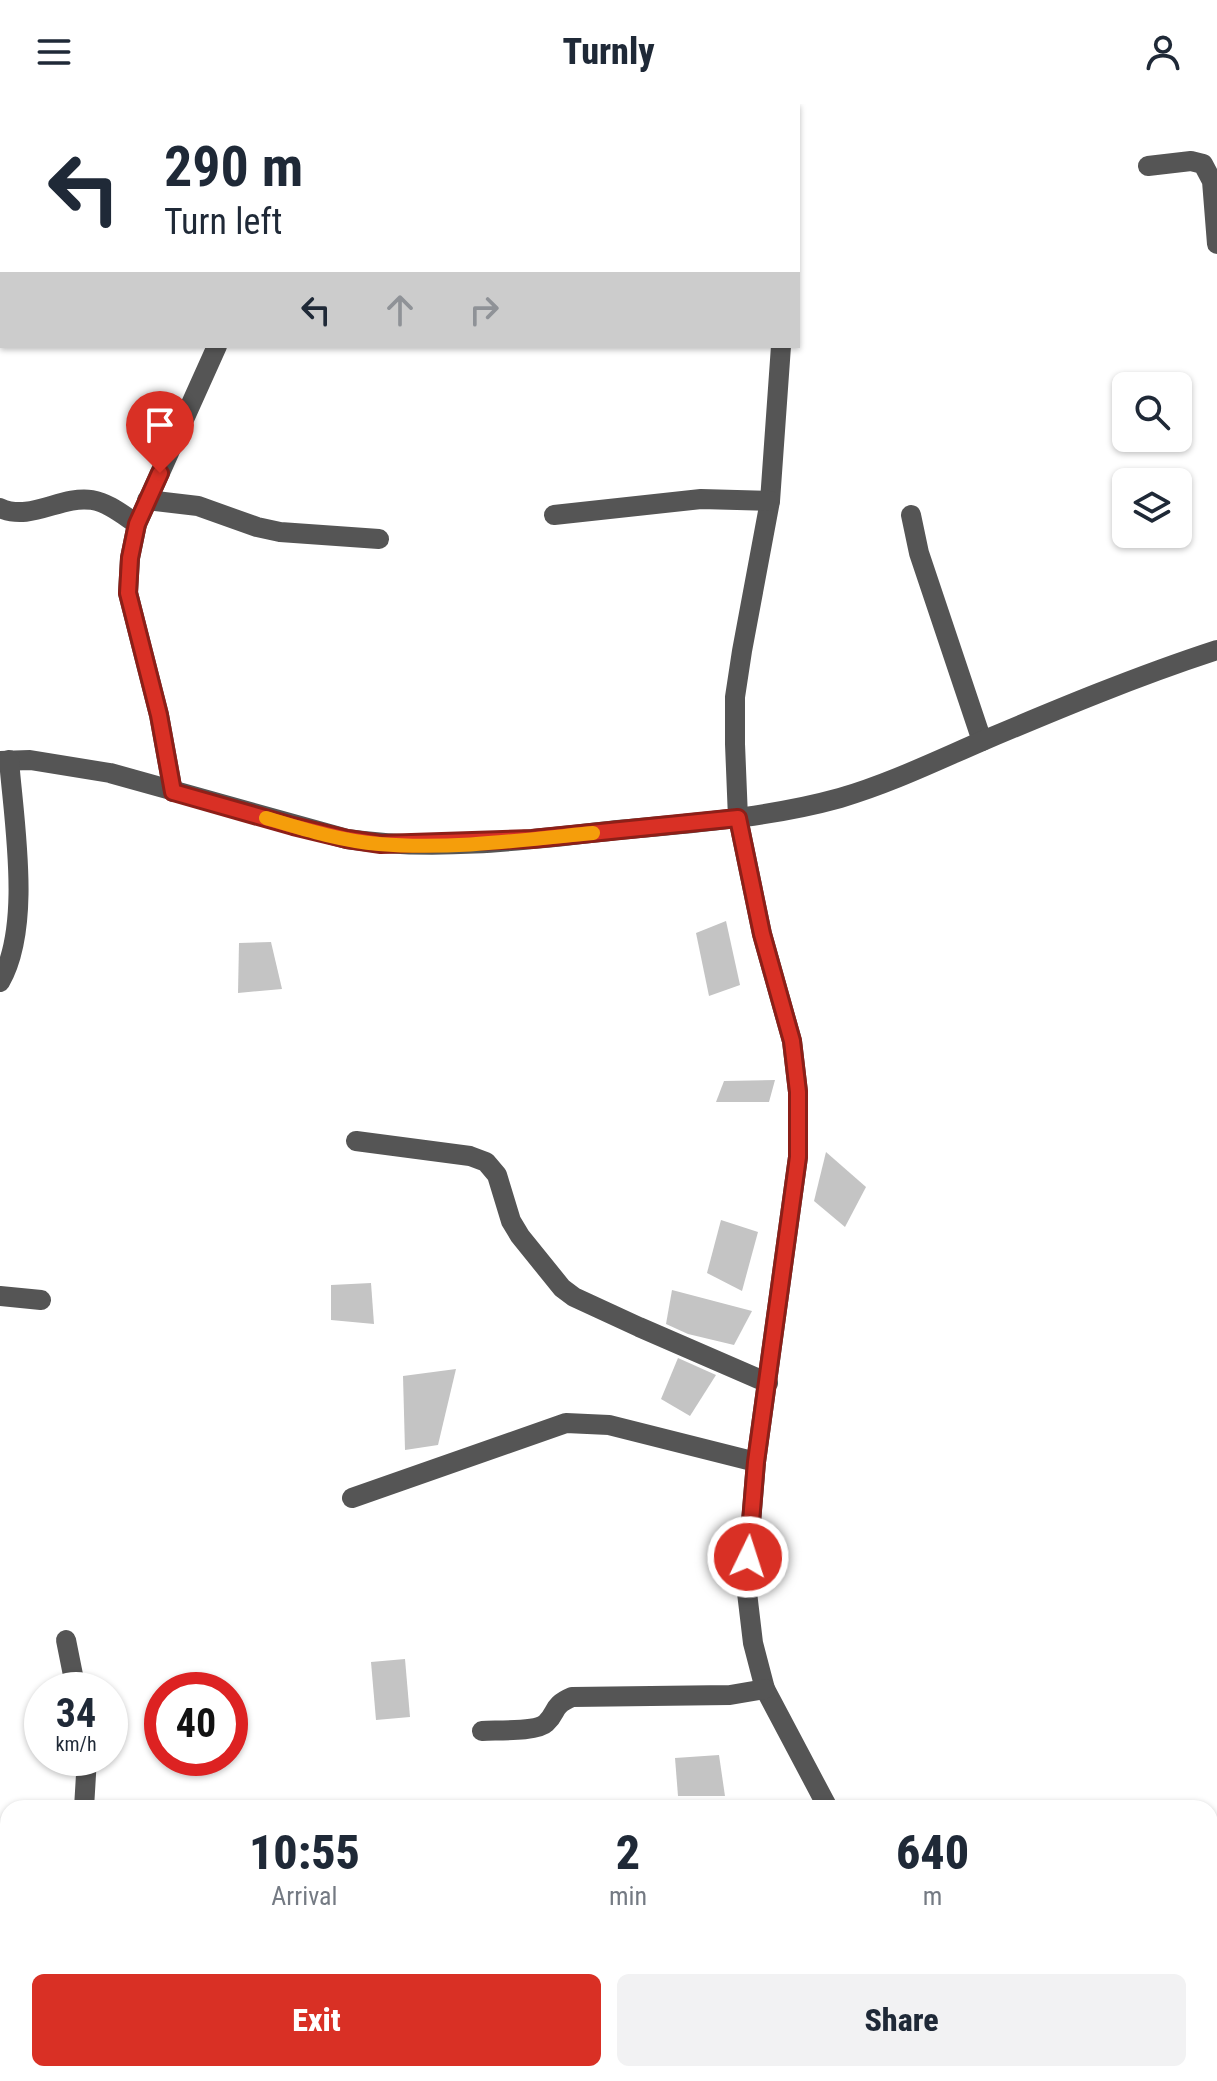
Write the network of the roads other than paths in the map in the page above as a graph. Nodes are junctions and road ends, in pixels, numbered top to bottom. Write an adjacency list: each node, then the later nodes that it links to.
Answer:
1 (1148, 166): 2 (street)
2 (1217, 244)
3 (216, 348): 5 (street)
4 (781, 348): 6 (street)
5 (147, 500): 10 (street); 11 (street)
6 (770, 501): 8 (street); 16 (street)
7 (0, 508): 10 (street)
8 (554, 515)
9 (911, 515): 13 (street)
10 (137, 524): 15 (street)
11 (379, 539)
12 (1217, 650): 13 (street)
13 (982, 741): 16 (street)
14 (5, 760): 15 (street); 17 (street)
15 (173, 792): 16 (street)
16 (738, 818): 21 (street)
17 (0, 982)
18 (356, 1141): 21 (street)
19 (0, 1296): 20 (street)
20 (41, 1300)
21 (768, 1383): 22 (street)
22 (756, 1462): 23 (street); 26 (street)
23 (352, 1498)
24 (66, 1640): 25 (street)
25 (72, 1672)
26 (765, 1689): 27 (street); 30 (street)
27 (482, 1731)
28 (86, 1776): 29 (street)
29 (84, 1800)
30 (823, 1800)

